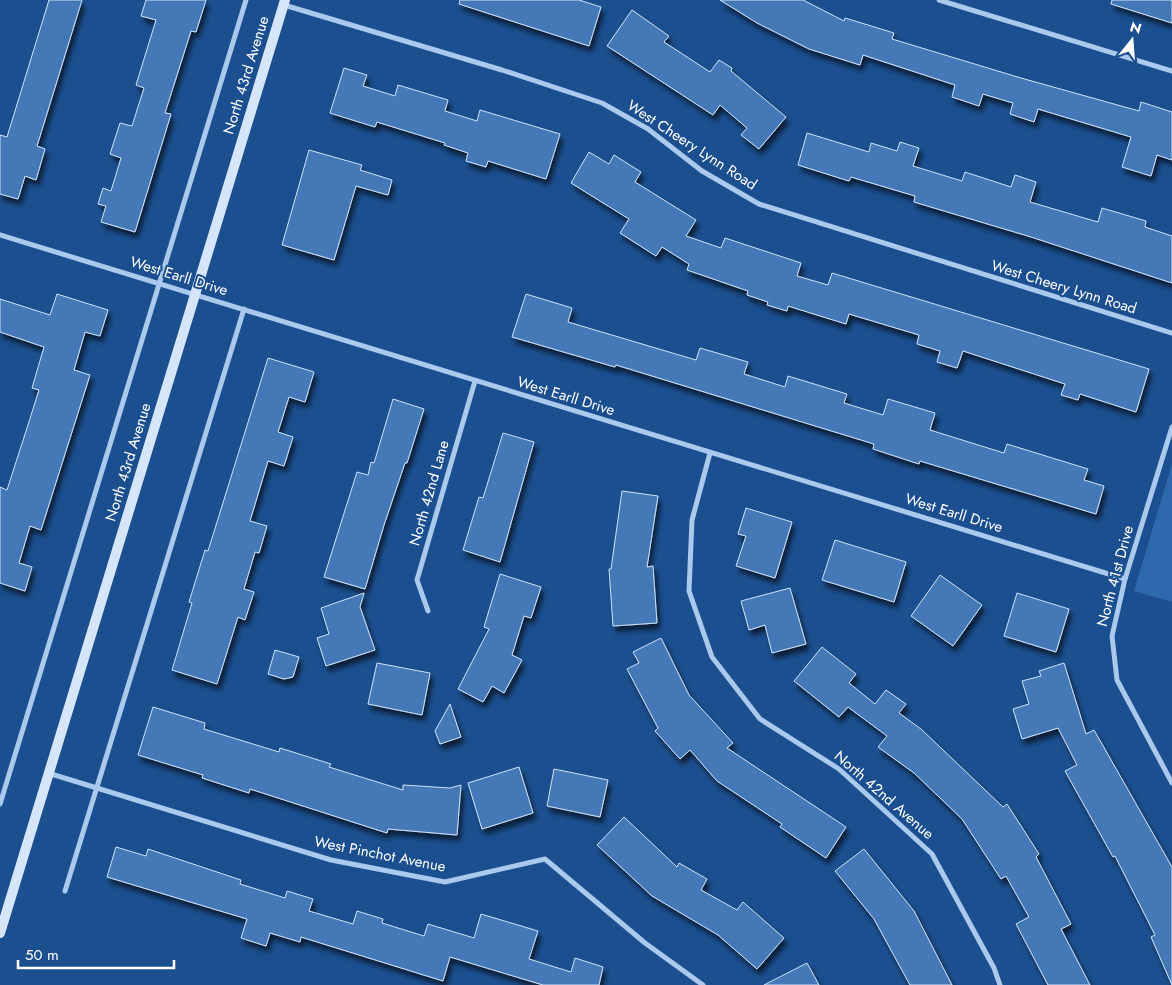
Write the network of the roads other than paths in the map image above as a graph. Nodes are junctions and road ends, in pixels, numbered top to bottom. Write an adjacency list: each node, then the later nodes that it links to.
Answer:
1 (246, 0): 6 (street, North 43rd Avenue)
2 (939, 0): 4 (street)
3 (284, 2): 7 (main road, North 43rd Avenue); 9 (street, West Cheery Lynn Road)
4 (1172, 71)
5 (0, 234): 6 (street, West Earll Drive)
6 (159, 283): 7 (street, West Earll Drive); 18 (street, North 43rd Avenue)
7 (196, 294): 8 (street, West Earll Drive); 15 (main road, North 43rd Avenue)
8 (244, 309): 10 (street, West Earll Drive); 17 (street)
9 (1172, 333)
10 (475, 381): 12 (street, West Earll Drive); 14 (street, North 42nd Lane)
11 (1172, 427): 13 (street, North 41st Drive)
12 (710, 453): 13 (street, West Earll Drive); 23 (street, North 42nd Avenue)
13 (1126, 579): 16 (street, North 41st Drive)
14 (428, 611)
15 (48, 773): 17 (street, West Pinchot Avenue); 21 (main road, North 43rd Avenue)
16 (1172, 783)
17 (96, 789): 20 (street); 22 (street, West Pinchot Avenue)
18 (2, 790): 19 (street, North 43rd Avenue)
19 (0, 804)
20 (65, 891)
21 (0, 933)
22 (703, 985)
23 (1000, 985)

